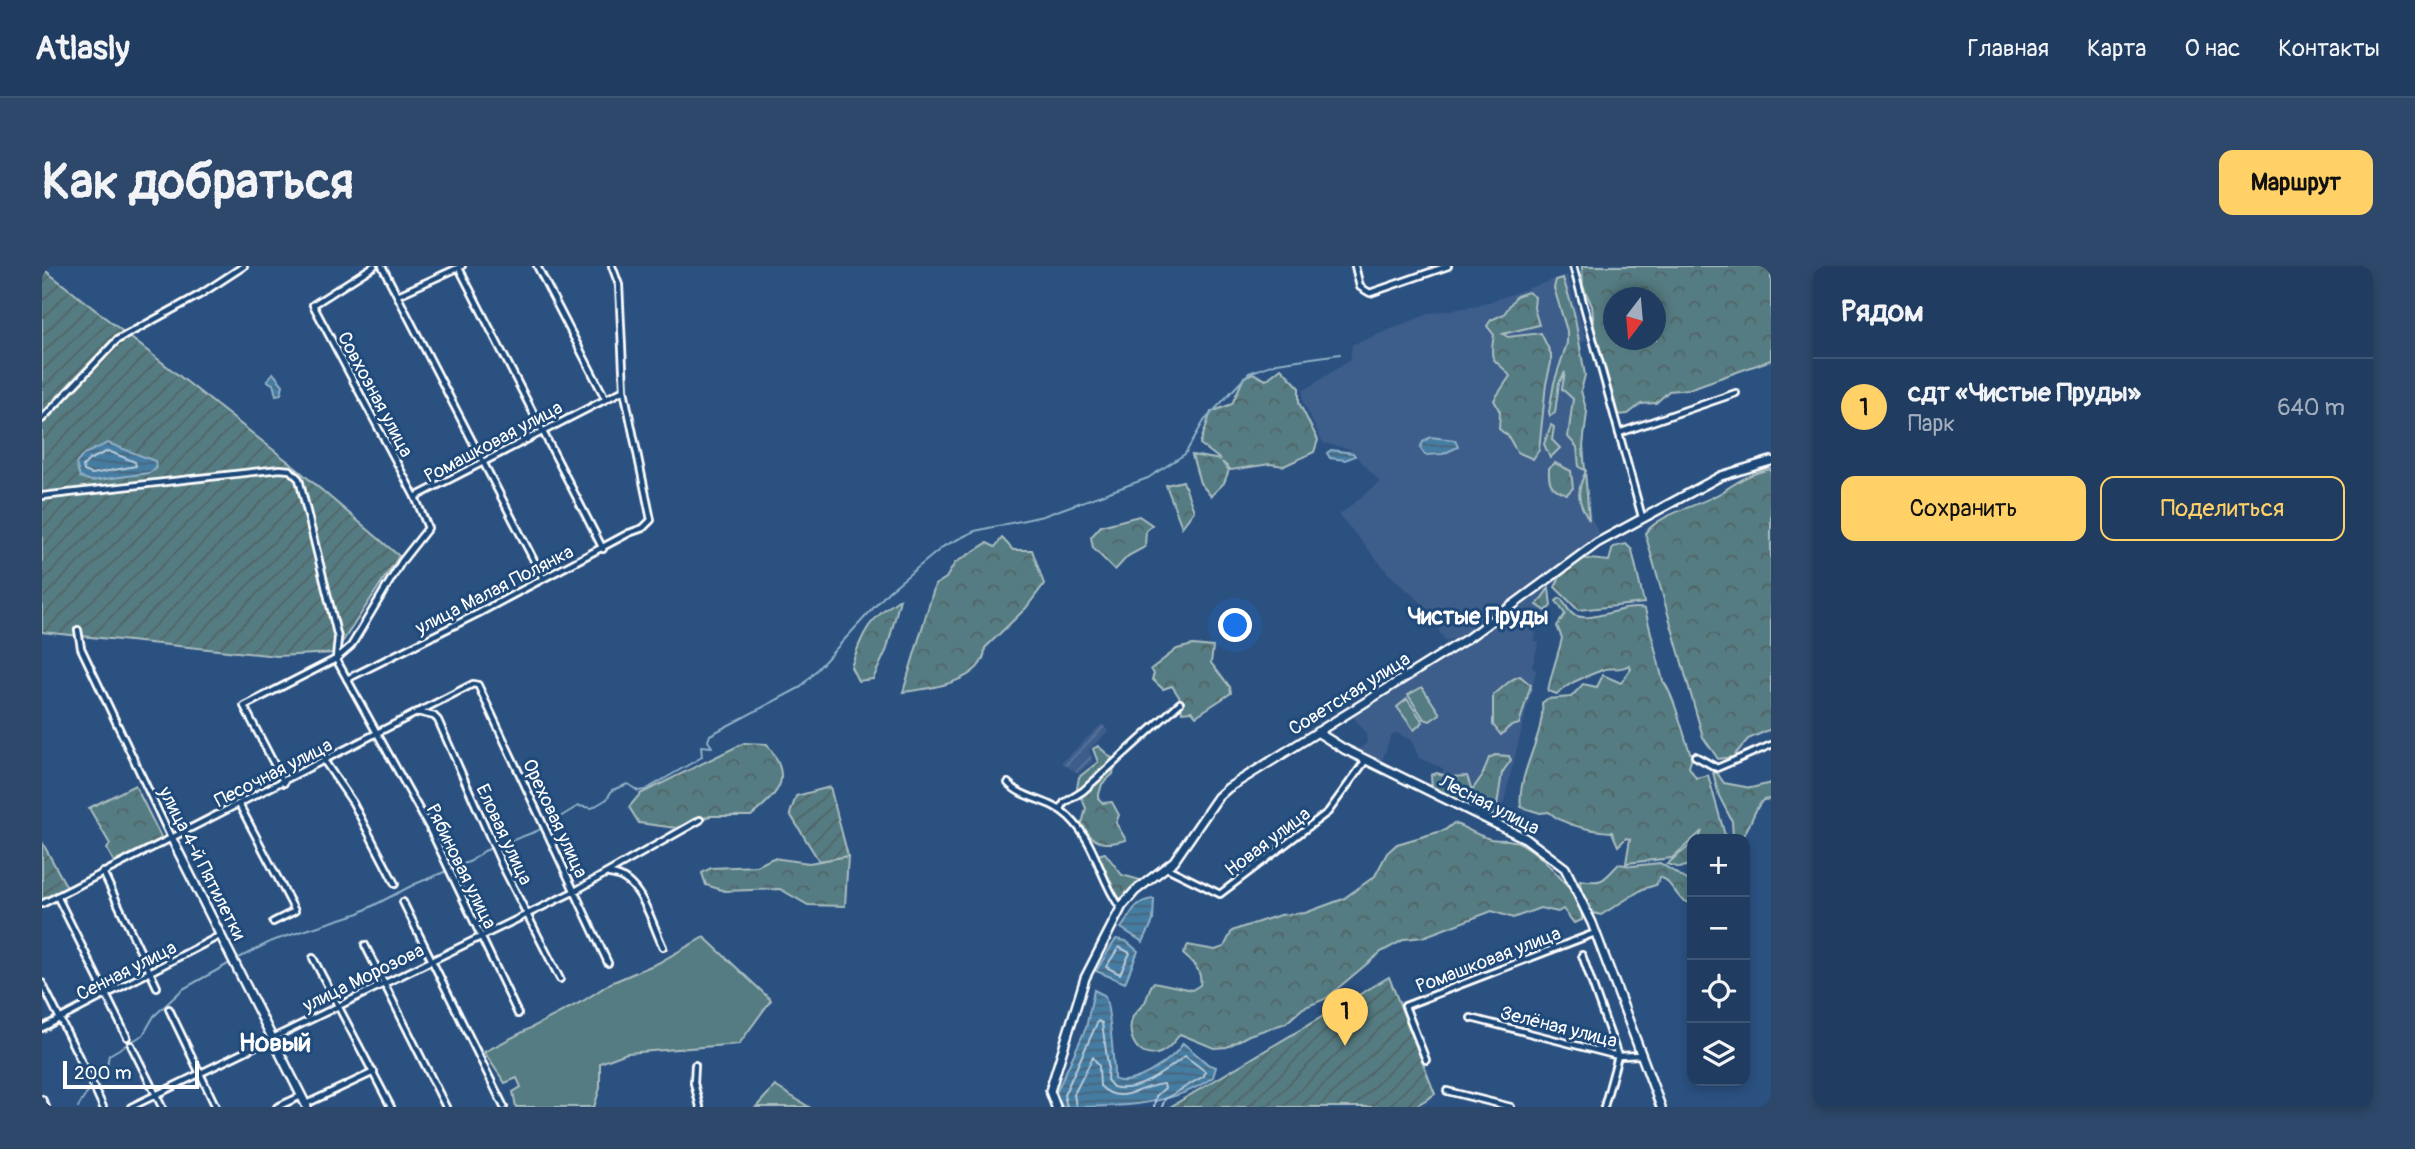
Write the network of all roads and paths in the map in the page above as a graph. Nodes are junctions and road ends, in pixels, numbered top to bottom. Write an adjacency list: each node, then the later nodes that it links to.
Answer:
1 (244, 266): 15 (street)
2 (374, 266): 21 (street, Совхозная улица)
3 (382, 266): 11 (street)
4 (537, 266): 14 (street)
5 (612, 266): 12 (street)
6 (1355, 266): 10 (street)
7 (1448, 266): 10 (street)
8 (1573, 266): 17 (street)
9 (460, 267): 11 (street); 16 (street)
10 (1432, 269)
11 (398, 295): 19 (street)
12 (624, 390): 14 (street, Ромашковая улица); 23 (street, улица Малая Полянка)
13 (1736, 393): 17 (street)
14 (604, 398): 16 (street, Ромашковая улица)
15 (42, 419)
16 (545, 430): 19 (street, Ромашковая улица); 23 (street)
17 (1619, 433): 22 (street)
18 (1771, 461): 22 (main road, Советская улица)
19 (484, 464): 21 (street, Ромашковая улица); 24 (street)
20 (42, 496): 26 (street)
21 (415, 497): 26 (street, Ромашковая улица)
22 (1642, 517): 31 (main road, Советская улица)
23 (603, 549): 24 (street, улица Малая Полянка)
24 (543, 578): 27 (street, улица Малая Полянка)
25 (78, 630): 42 (street, улица 4-й Пятилетки)
26 (336, 659): 27 (street, Рябиновая улица); 37 (street, Ромашковая улица)
27 (347, 679): 32 (street, Рябиновая улица)
28 (478, 685): 30 (street, Песочная улица); 47 (street, Ореховая улица)
29 (1180, 703): 40 (street)
30 (417, 712): 32 (street, Песочная улица); 52 (street, Еловая улица)
31 (1317, 732): 35 (main road, Лесная улица); 43 (main road, Советская улица)
32 (377, 733): 36 (street, Песочная улица); 56 (street, Рябиновая улица)
33 (1771, 745): 34 (street)
34 (1695, 756)
35 (1366, 760): 43 (street, Новая улица); 54 (main road, Лесная улица)
36 (325, 762): 37 (street, Песочная улица); 46 (street)
37 (284, 783): 39 (street, Песочная улица)
38 (1008, 783): 40 (street)
39 (240, 806): 42 (street, Песочная улица); 53 (street)
40 (1061, 809): 51 (street)
41 (700, 820): 45 (street, улица Морозова)
42 (172, 839): 44 (street, Песочная улица); 55 (main road, улица 4-й Пятилетки)
43 (1167, 868): 51 (main road, Советская улица)
44 (103, 872): 48 (street, Песочная улица); 63 (street)
45 (608, 874): 47 (street, улица Морозова); 58 (street)
46 (395, 884)
47 (575, 891): 52 (street, улица Морозова); 62 (street, Ореховая улица)
48 (57, 896): 50 (street, Песочная улица); 68 (street)
49 (403, 902): 61 (street)
50 (42, 904)
51 (1121, 908): 101 (main road, Советская улица)
52 (527, 912): 56 (street, улица Морозова); 64 (street, Еловая улица)
53 (273, 922)
54 (1595, 932): 78 (main road, Лесная улица); 80 (street, Ромашковая улица)
55 (222, 935): 63 (street, Сенная улица); 76 (main road, улица 4-й Пятилетки)
56 (481, 936): 61 (street, улица Морозова); 71 (street, Рябиновая улица)
57 (365, 945): 66 (street)
58 (663, 947)
59 (1582, 955): 79 (street)
60 (313, 958): 69 (street)
61 (431, 960): 66 (street, улица Морозова); 99 (street)
62 (608, 963)
63 (151, 974): 67 (street); 68 (street, Сенная улица)
64 (560, 979)
65 (42, 983): 73 (street)
66 (383, 983): 69 (street, улица Морозова); 98 (street)
67 (157, 987)
68 (106, 995): 73 (street, Сенная улица); 75 (street)
69 (337, 1006): 76 (street, улица Морозова); 83 (street)
70 (169, 1009): 82 (street)
71 (518, 1014)
72 (1471, 1018): 79 (street, Зелёная улица)
73 (60, 1020): 74 (street, Сенная улица); 84 (street)
74 (42, 1028)
75 (127, 1037)
76 (273, 1037): 82 (street, улица Морозова); 88 (main road, улица 4-й Пятилетки)
77 (131, 1045): 87 (street)
78 (1641, 1055): 79 (street, Зелёная улица); 104 (main road, Лесная улица)
79 (1618, 1056): 103 (street)
80 (1426, 1060)
81 (695, 1065): 100 (street)
82 (200, 1072): 87 (street, улица Морозова); 95 (street)
83 (374, 1072): 90 (street); 97 (street)
84 (90, 1079)
85 (93, 1085): 92 (street)
86 (1447, 1091): 102 (street)
87 (156, 1095): 93 (street, улица Морозова); 94 (street)
88 (302, 1096): 90 (main road, улица 4-й Пятилетки); 96 (street)
89 (42, 1099): 91 (street)
90 (307, 1106)
91 (46, 1107)
92 (103, 1107)
93 (131, 1107)
94 (162, 1107)
95 (216, 1107)
96 (277, 1107)
97 (391, 1107)
98 (446, 1107)
99 (504, 1107)
100 (700, 1107)
101 (1056, 1107)
102 (1511, 1107)
103 (1604, 1107)
104 (1661, 1107)

